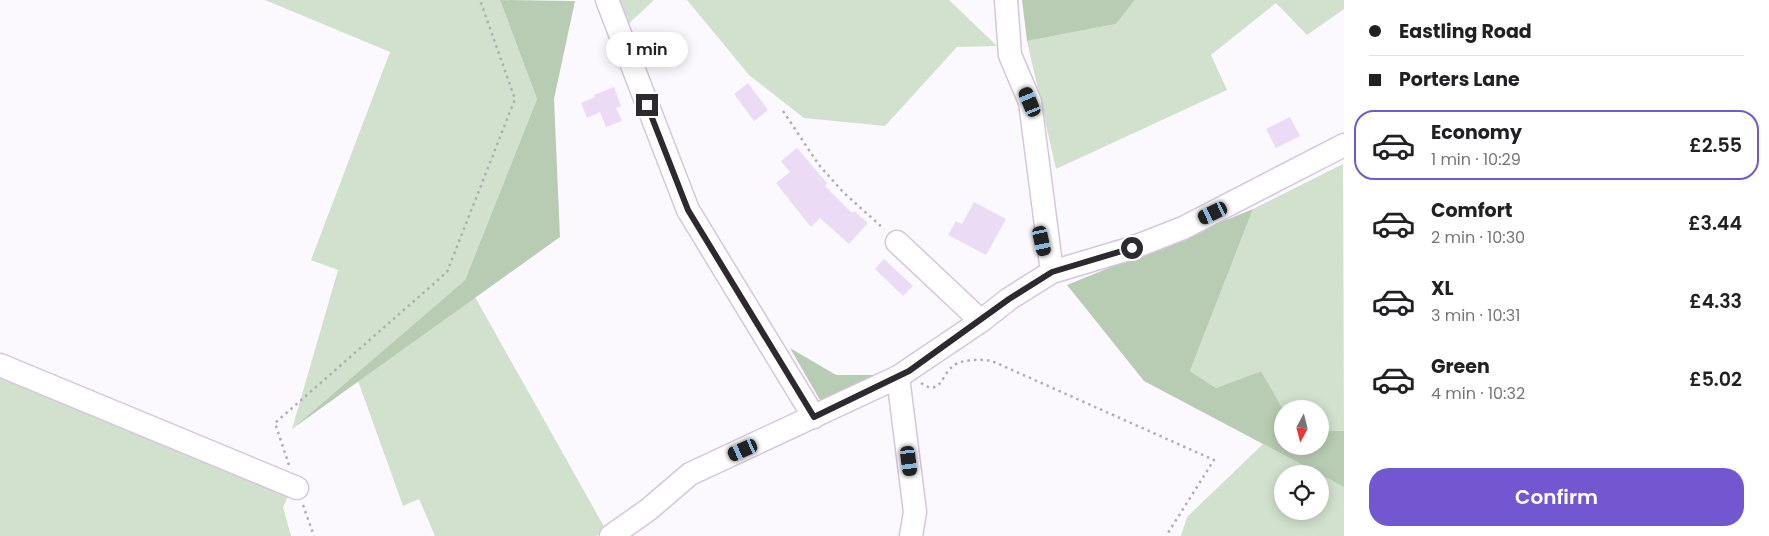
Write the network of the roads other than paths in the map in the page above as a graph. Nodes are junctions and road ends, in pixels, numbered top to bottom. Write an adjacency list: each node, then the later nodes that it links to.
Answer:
1 (607, 0): 10 (street)
2 (1006, 0): 6 (street)
3 (1344, 145): 6 (street)
4 (1039, 196): 6 (street)
5 (897, 242): 7 (street)
6 (1052, 272): 7 (street)
7 (981, 321): 9 (street)
8 (0, 365): 11 (street)
9 (904, 374): 10 (street); 13 (street)
10 (814, 417): 12 (street)
11 (297, 488)
12 (611, 536)
13 (911, 536)

